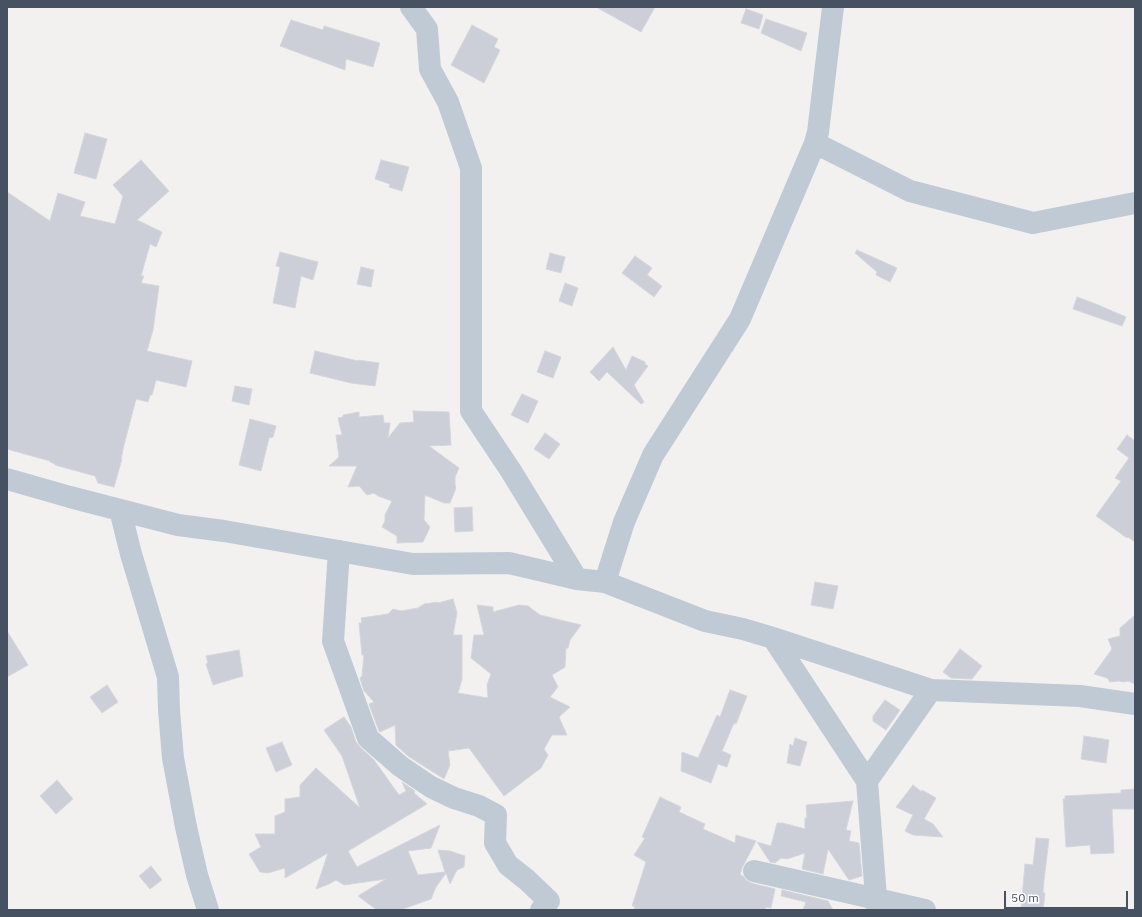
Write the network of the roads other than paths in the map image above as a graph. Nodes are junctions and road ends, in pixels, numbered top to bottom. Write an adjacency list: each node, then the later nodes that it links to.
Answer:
1 (411, 7): 8 (street)
2 (833, 7): 3 (street)
3 (815, 143): 4 (street); 9 (street)
4 (1135, 203)
5 (7, 479): 6 (street)
6 (120, 510): 7 (street); 16 (street)
7 (339, 551): 8 (street); 17 (street)
8 (576, 579): 9 (street)
9 (605, 582): 10 (street)
10 (773, 638): 11 (street); 13 (street)
11 (931, 690): 12 (street); 13 (street)
12 (1135, 704)
13 (867, 781): 15 (street)
14 (754, 871): 15 (street)
15 (876, 904): 18 (street)
16 (208, 910)
17 (541, 910)
18 (925, 910)

